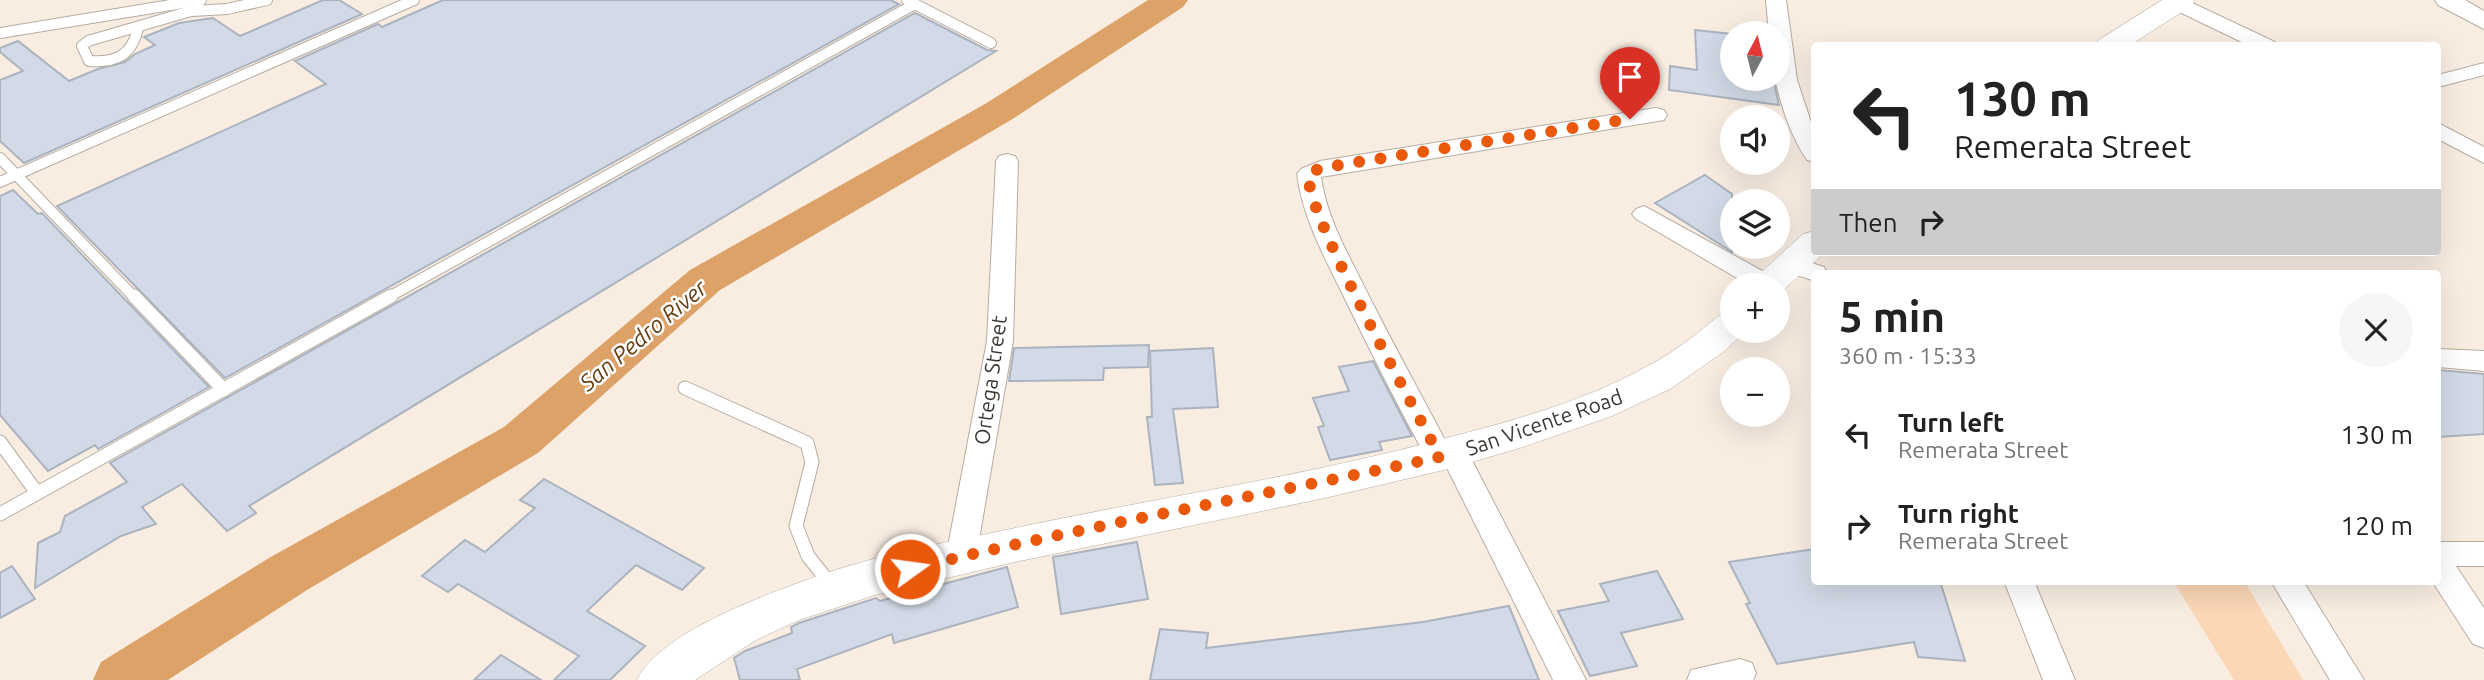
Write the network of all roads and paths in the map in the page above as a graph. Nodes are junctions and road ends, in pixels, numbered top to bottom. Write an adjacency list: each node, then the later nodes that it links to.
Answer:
1 (200, 0): 8 (lane); 11 (lane)
2 (267, 0): 8 (lane)
3 (414, 0): 23 (lane)
4 (1776, 0): 19 (street)
5 (2447, 0): 9 (street)
6 (2179, 1): 12 (main road); 13 (street)
7 (911, 2): 14 (lane); 31 (lane)
8 (191, 12): 10 (lane)
9 (2484, 21)
10 (138, 28): 10 (lane)
11 (0, 33)
12 (2115, 42)
13 (2260, 42)
14 (991, 43)
15 (2484, 69): 16 (street)
16 (2441, 80)
17 (1656, 115): 33 (street)
18 (2441, 132): 20 (street)
19 (1811, 147)
20 (2484, 156)
21 (0, 158): 23 (lane)
22 (1007, 160): 38 (street, Ortega Street)
23 (16, 174): 24 (lane); 31 (lane)
24 (0, 182)
25 (1644, 214): 26 (street)
26 (1791, 270)
27 (1720, 336): 33 (main road, San Vicente Road)
28 (2441, 358): 29 (street)
29 (2484, 360)
30 (685, 388): 42 (lane)
31 (224, 390): 34 (lane)
32 (0, 442): 34 (lane)
33 (1447, 455): 38 (main road, San Vicente Road); 46 (street)
34 (37, 493): 35 (lane)
35 (0, 514)
36 (2484, 554): 37 (street)
37 (2441, 555)
38 (961, 557): 42 (main road, San Vicente Road)
39 (2441, 569): 43 (street)
40 (2021, 585): 48 (street)
41 (2289, 585): 49 (street)
42 (833, 588): 45 (main road, San Vicente Road)
43 (2484, 634)
44 (1740, 673): 47 (street)
45 (660, 680)
46 (1570, 680)
47 (1703, 680)
48 (2059, 680)
49 (2348, 680)

